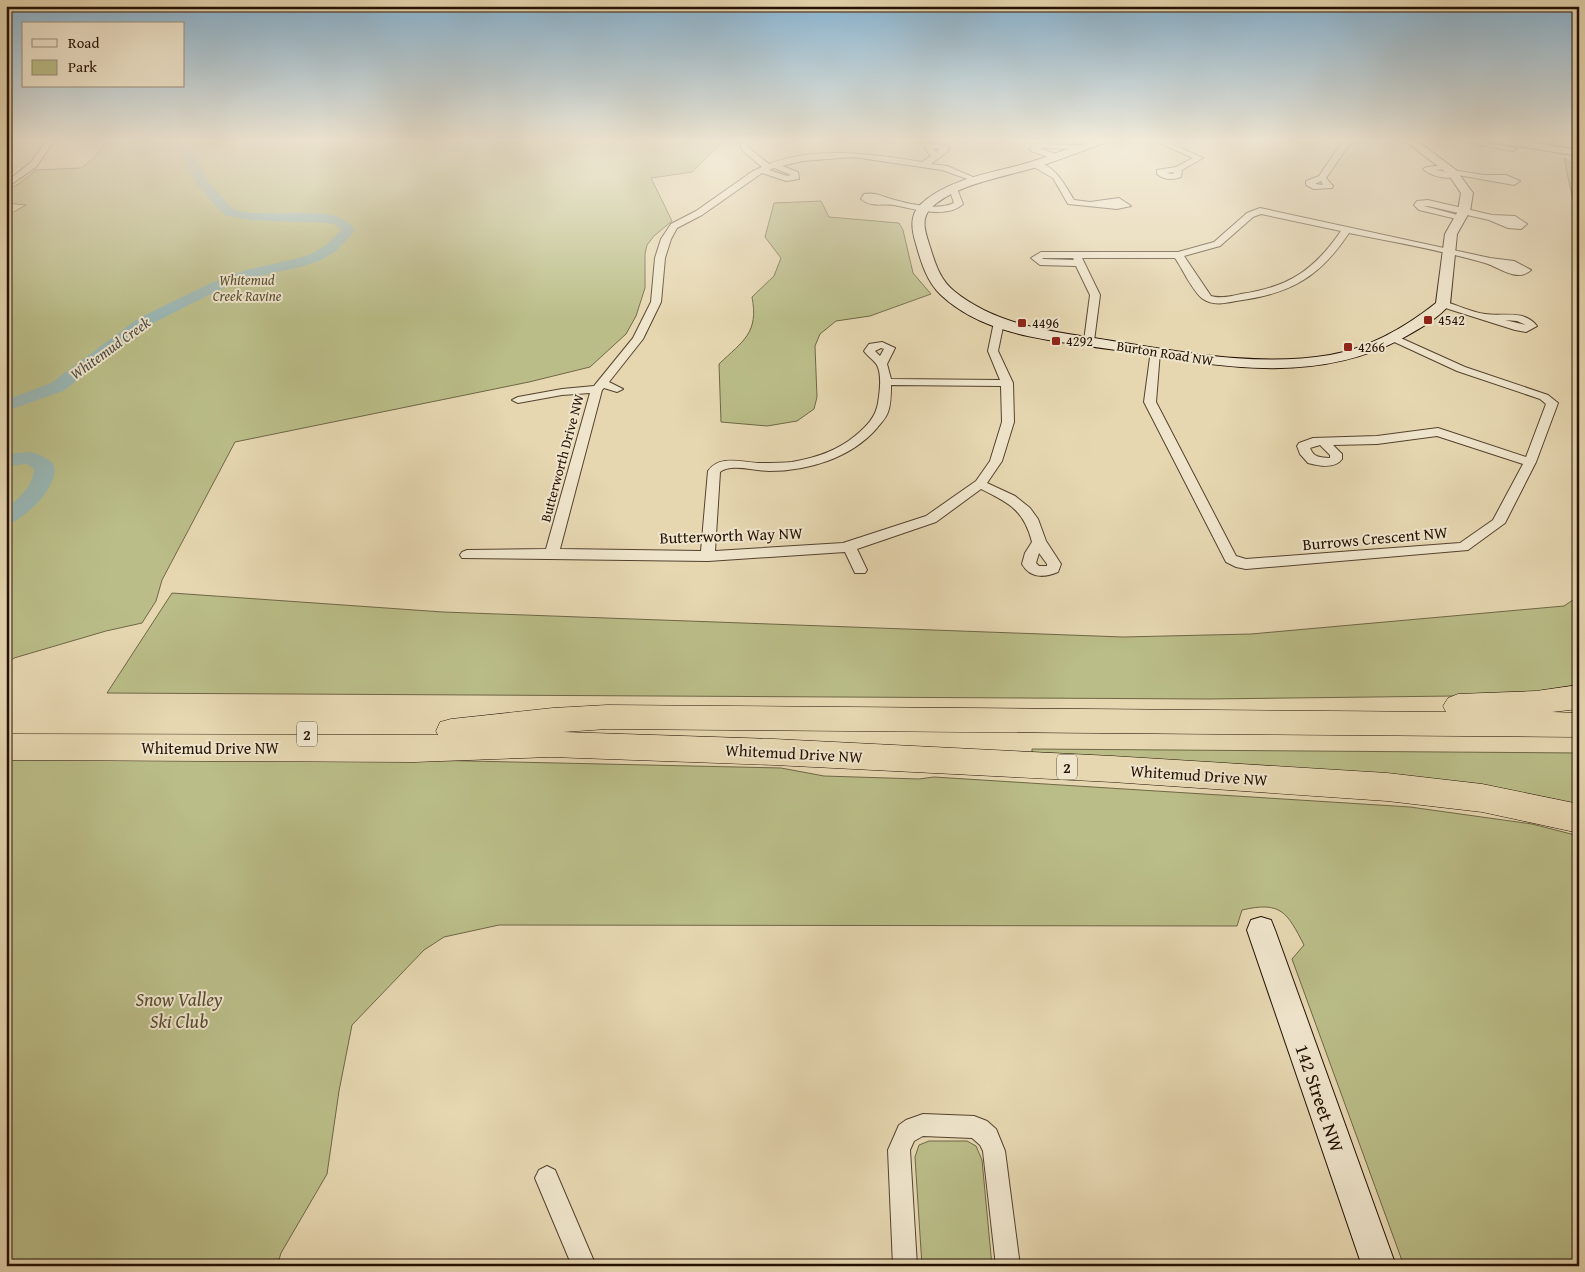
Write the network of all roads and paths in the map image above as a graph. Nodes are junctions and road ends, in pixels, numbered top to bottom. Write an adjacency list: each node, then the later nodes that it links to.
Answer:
1 (718, 199): 23 (street, Butterworth Drive NW)
2 (937, 199): 7 (street)
3 (1069, 199): 6 (street)
4 (1466, 199): 8 (street)
5 (890, 202): 7 (street)
6 (1094, 203)
7 (924, 208): 16 (street, Burton Road NW)
8 (1463, 214): 9 (street); 11 (street)
9 (1492, 218)
10 (1347, 229): 11 (street); 12 (street); 12 (street)
11 (1448, 251): 13 (street); 14 (street)
12 (1178, 255): 18 (street)
13 (1490, 262)
14 (1443, 304): 15 (street); 17 (street, Burton Road NW)
15 (1489, 318)
16 (999, 322): 18 (street, Burton Road NW); 22 (street, Butterworth Way NW)
17 (1394, 338): 19 (street, Burton Road NW); 27 (street, Burrows Crescent NW)
18 (1089, 342): 19 (street, Burton Road NW)
19 (1155, 352): 27 (street, Burrows Crescent NW)
20 (882, 364): 21 (street)
21 (886, 382): 22 (street); 33 (street)
22 (1007, 383): 28 (street, Butterworth Way NW)
23 (599, 386): 24 (street); 25 (street); 31 (street, Butterworth Drive NW)
24 (617, 389)
25 (518, 400)
26 (1324, 443): 27 (street)
27 (1530, 462)
28 (980, 484): 29 (street); 30 (street, Butterworth Way NW)
29 (1039, 542)
30 (849, 546): 33 (street, Butterworth Way NW); 34 (street)
31 (552, 554): 32 (street, Butterworth Way NW); 33 (street, Butterworth Way NW)
32 (467, 555)
33 (708, 556)
34 (860, 570)
35 (1579, 697): 36 (highway)
36 (962, 720): 37 (highway, Whitemud Drive NW / 2); 38 (highway, Whitemud Drive NW / 2)
37 (1579, 725)
38 (6, 734)
39 (1579, 743): 40 (highway)
40 (551, 744): 41 (highway, Whitemud Drive NW / 2); 42 (highway, Whitemud Drive NW / 2)
41 (6, 747)
42 (1579, 819)
43 (1262, 930): 48 (street, 142 Street NW)
44 (547, 1178): 45 (street)
45 (584, 1266)
46 (905, 1266): 47 (street)
47 (1008, 1266)
48 (1379, 1266)

